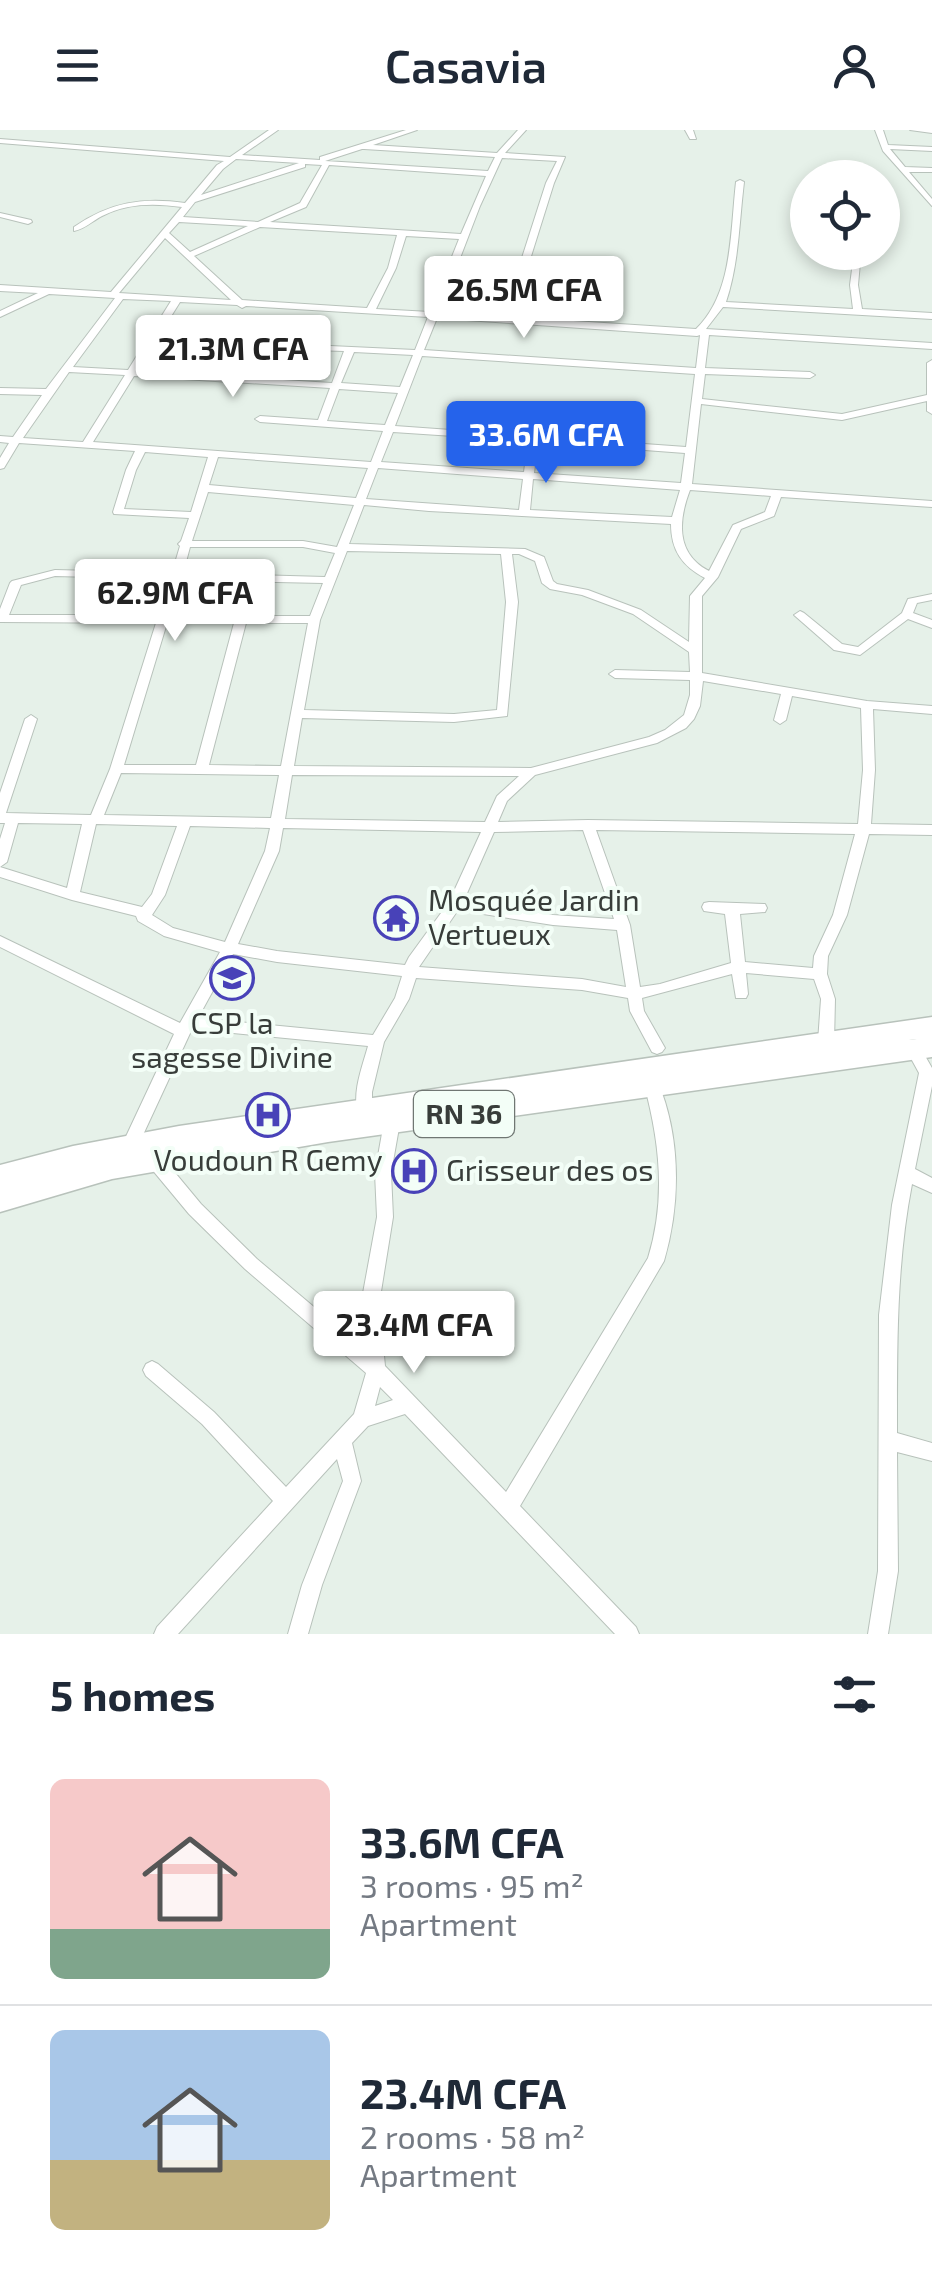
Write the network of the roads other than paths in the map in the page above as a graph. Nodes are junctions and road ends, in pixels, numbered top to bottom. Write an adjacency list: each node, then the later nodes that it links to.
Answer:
1 (274, 130): 13 (street)
2 (381, 130): 6 (street)
3 (522, 130): 12 (street)
4 (879, 130): 10 (street)
5 (914, 130): 7 (street)
6 (410, 131): 9 (street)
7 (932, 131)
8 (0, 141): 13 (street)
9 (364, 146): 12 (street); 14 (street)
10 (885, 147): 11 (street); 16 (street)
11 (932, 149)
12 (500, 154): 18 (street); 43 (street)
13 (234, 158): 14 (street); 20 (street)
14 (312, 163): 15 (street); 20 (street)
15 (326, 164): 18 (street); 25 (street)
16 (902, 169): 17 (street); 21 (street)
17 (932, 170)
18 (491, 174): 29 (street)
19 (740, 182): 36 (street)
20 (191, 203): 23 (street); 26 (street)
21 (932, 204)
22 (0, 214): 24 (street)
23 (177, 218): 25 (street); 27 (street)
24 (28, 222)
25 (261, 224): 28 (street); 30 (street)
26 (77, 229)
27 (164, 232): 30 (street); 34 (street)
28 (402, 234): 29 (street); 39 (street)
29 (464, 237): 41 (street)
30 (189, 255): 37 (street)
31 (856, 270): 38 (street)
32 (0, 288): 33 (street)
33 (50, 291): 34 (street); 40 (street)
34 (117, 296): 35 (street); 50 (street)
35 (176, 301): 37 (street); 52 (street)
36 (717, 304): 38 (street); 44 (street)
37 (242, 305): 39 (street)
38 (858, 310): 42 (street)
39 (370, 312): 41 (street)
40 (0, 314)
41 (432, 315): 43 (street); 48 (street)
42 (932, 316)
43 (506, 319): 44 (street)
44 (701, 333): 45 (street); 51 (street)
45 (932, 346)
46 (312, 347): 47 (street)
47 (350, 348): 48 (street); 54 (street)
48 (420, 351): 51 (street); 56 (street)
49 (932, 363): 58 (street)
50 (67, 368): 52 (street); 57 (street)
51 (698, 373): 53 (street); 59 (street)
52 (128, 374): 54 (street); 67 (street)
53 (810, 375)
54 (335, 386): 56 (street); 62 (street)
55 (0, 390): 57 (street)
56 (402, 390): 63 (street)
57 (49, 392): 66 (street)
58 (930, 396): 59 (street); 60 (street)
59 (697, 402): 69 (street)
60 (932, 411)
61 (260, 419): 62 (street)
62 (321, 424): 63 (street)
63 (386, 429): 65 (street); 71 (street)
64 (0, 439): 66 (street)
65 (533, 439): 69 (street); 73 (street)
66 (16, 440): 67 (street); 72 (street)
67 (86, 444): 68 (street)
68 (142, 448): 70 (street); 80 (street)
69 (691, 450): 74 (street)
70 (214, 454): 71 (street); 75 (street)
71 (377, 464): 73 (street); 77 (street)
72 (0, 466)
73 (527, 475): 74 (street); 79 (street)
74 (686, 487): 76 (street); 81 (street)
75 (202, 488): 77 (street); 80 (street)
76 (777, 493): 78 (street); 86 (street)
77 (362, 500): 79 (street); 83 (street)
78 (932, 504)
79 (524, 512): 81 (street)
80 (194, 515): 82 (street)
81 (678, 522): 86 (street)
82 (183, 544): 83 (street); 85 (street)
83 (343, 549): 84 (street); 87 (street)
84 (506, 551): 96 (street); 102 (street)
85 (173, 576): 87 (street); 91 (street); 92 (street)
86 (712, 576): 96 (street)
87 (329, 580): 94 (street)
88 (932, 596): 90 (street)
89 (800, 615): 90 (street)
90 (907, 615): 95 (street)
91 (1, 618): 92 (street)
92 (161, 618): 93 (street); 106 (street)
93 (241, 620): 94 (street); 105 (street)
94 (314, 620): 102 (street)
95 (932, 624)
96 (695, 650): 98 (street)
97 (615, 674): 98 (street)
98 (698, 676): 99 (street); 108 (street)
99 (788, 690): 100 (street); 104 (street)
100 (867, 704): 101 (street); 114 (street)
101 (932, 710)
102 (296, 714): 107 (street)
103 (31, 718): 109 (street)
104 (780, 720)
105 (202, 768): 106 (street); 107 (street)
106 (116, 769): 110 (street)
107 (285, 772): 108 (street); 112 (street)
108 (531, 772): 115 (street)
109 (4, 816): 110 (street); 117 (street)
110 (93, 819): 111 (street); 119 (street)
111 (185, 821): 112 (street); 124 (street)
112 (278, 822): 115 (street); 127 (street)
113 (588, 824): 114 (street); 115 (street); 125 (street)
114 (864, 826): 116 (street); 130 (street)
115 (489, 827): 120 (street)
116 (932, 830)
117 (0, 862)
118 (0, 872): 119 (street)
119 (72, 895): 124 (street)
120 (455, 904): 125 (street); 129 (street)
121 (708, 907): 123 (street)
122 (760, 908): 123 (street)
123 (732, 909): 128 (street)
124 (144, 913): 127 (street)
125 (623, 926): 131 (street)
126 (0, 940): 133 (street)
127 (229, 949): 129 (street); 133 (street)
128 (736, 968): 130 (street); 131 (street); 132 (street)
129 (410, 972): 131 (street); 135 (street)
130 (820, 974): 136 (street)
131 (634, 993): 137 (street)
132 (740, 994)
133 (186, 1027): 135 (street); 142 (street)
134 (932, 1027): 136 (main road, RN 36)
135 (376, 1041): 140 (street)
136 (826, 1042): 140 (main road, RN 36)
137 (657, 1048)
138 (923, 1049): 139 (main road, RN 36); 144 (street)
139 (652, 1084): 141 (main road, RN 36); 156 (street)
140 (364, 1108): 142 (main road, RN 36)
141 (392, 1122): 143 (main road, RN 36); 149 (street)
142 (130, 1145): 145 (main road, RN 36)
143 (156, 1162): 147 (main road, RN 36); 149 (street)
144 (909, 1174): 146 (street); 153 (street)
145 (0, 1177)
146 (932, 1186)
147 (0, 1200)
148 (152, 1370): 155 (street)
149 (376, 1370): 150 (street); 151 (street)
150 (408, 1404): 151 (street); 156 (street)
151 (362, 1418): 152 (street)
152 (342, 1440): 155 (street); 158 (street)
153 (888, 1440): 154 (street); 160 (street)
154 (932, 1452)
155 (286, 1500): 157 (street)
156 (509, 1506): 159 (street)
157 (164, 1634)
158 (298, 1634)
159 (629, 1634)
160 (878, 1634)

